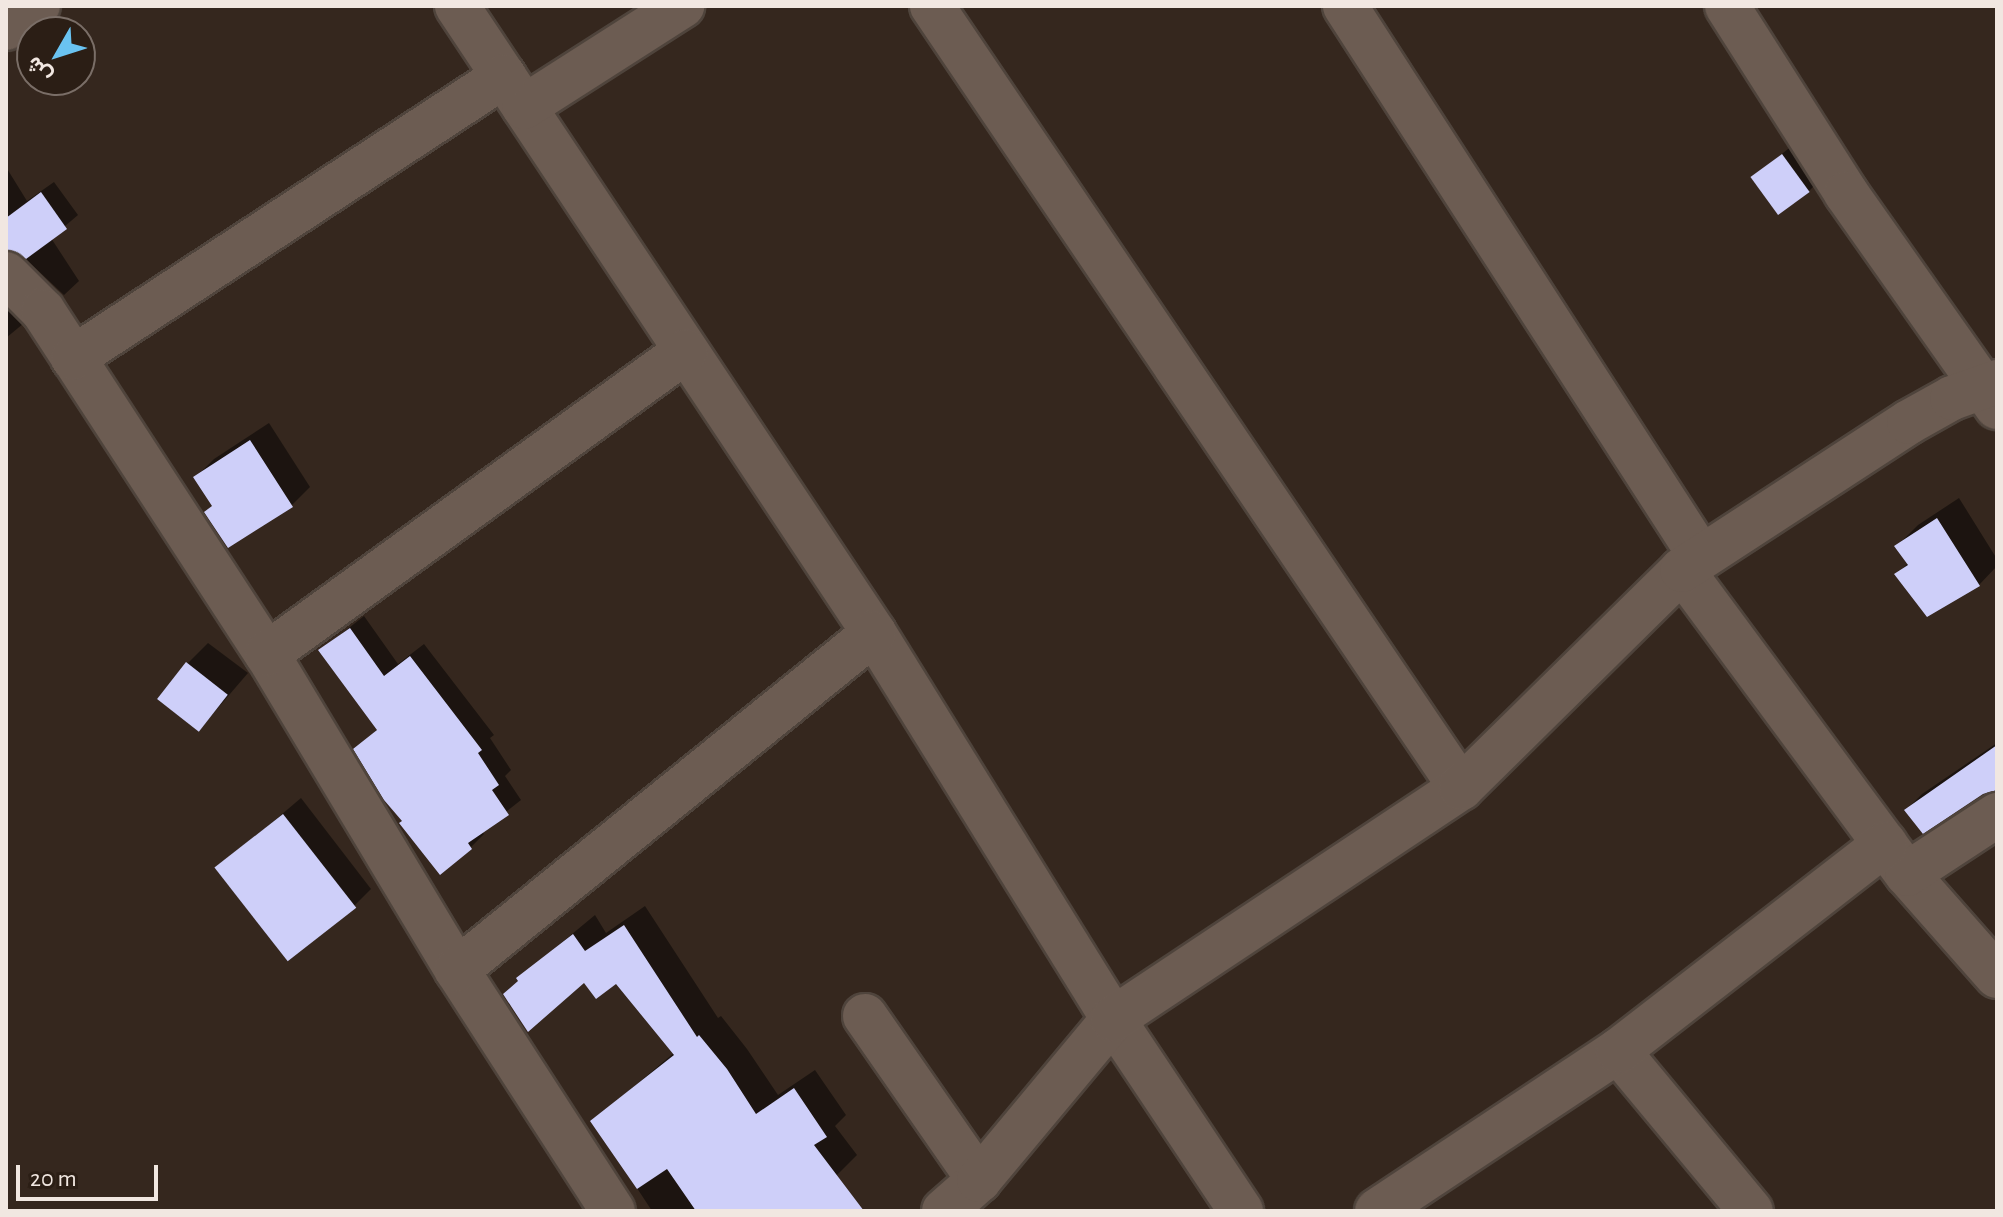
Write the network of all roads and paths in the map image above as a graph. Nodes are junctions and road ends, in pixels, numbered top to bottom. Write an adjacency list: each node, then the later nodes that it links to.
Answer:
1 (38, 6): 7 (street)
2 (457, 6): 8 (street)
3 (682, 6): 8 (street)
4 (932, 6): 16 (street)
5 (1345, 6): 13 (street)
6 (1727, 6): 12 (street)
7 (6, 28)
8 (514, 92): 10 (street); 11 (street)
9 (6, 274): 11 (street)
10 (686, 351): 14 (street); 15 (street)
11 (73, 358): 15 (street)
12 (1992, 392): 13 (street)
13 (1692, 564): 16 (street); 18 (street)
14 (874, 633): 19 (street); 22 (street)
15 (267, 654): 19 (street)
16 (1461, 788): 22 (street)
17 (1997, 815): 18 (street)
18 (1896, 859): 20 (street); 23 (street)
19 (457, 970): 25 (street)
20 (1997, 976)
21 (865, 1016): 24 (street)
22 (1113, 1019): 24 (street); 27 (street)
23 (1618, 1051): 28 (street); 29 (street)
24 (979, 1180): 26 (street)
25 (613, 1211)
26 (944, 1211)
27 (1241, 1211)
28 (1377, 1211)
29 (1751, 1211)

